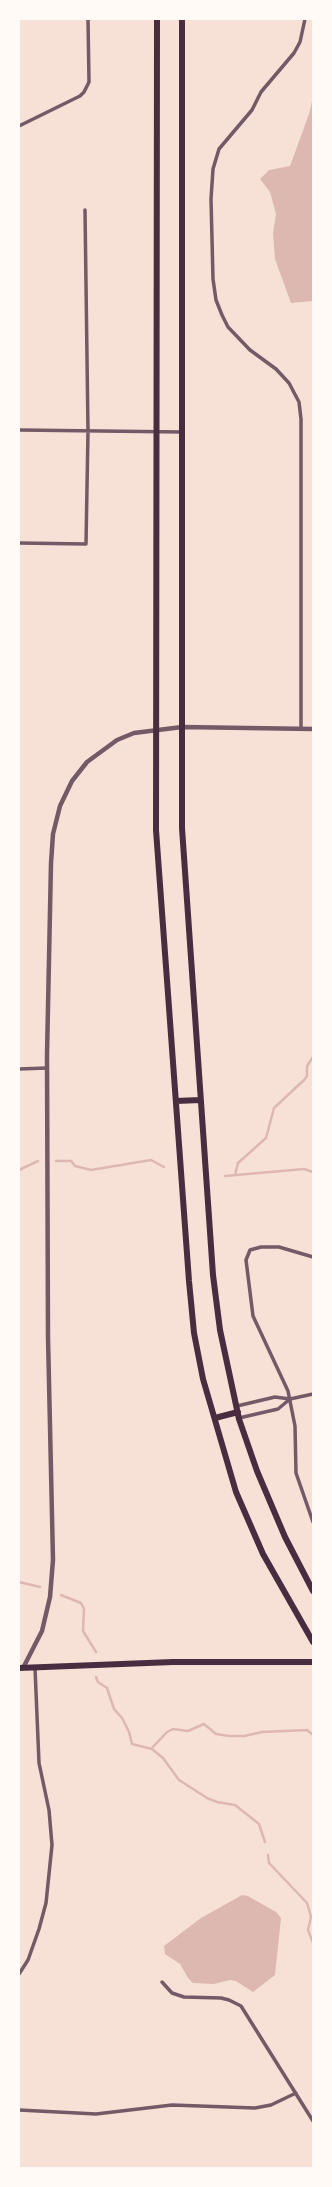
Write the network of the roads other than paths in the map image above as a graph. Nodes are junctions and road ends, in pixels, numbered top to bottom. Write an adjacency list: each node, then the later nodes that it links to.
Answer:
1 (88, 19): 5 (street)
2 (157, 19): 9 (main road)
3 (182, 19): 10 (main road)
4 (305, 19): 13 (street)
5 (19, 126)
6 (86, 210): 8 (street)
7 (19, 430): 8 (street)
8 (88, 431): 9 (street); 11 (street)
9 (157, 432): 10 (street); 15 (main road)
10 (182, 432): 12 (main road)
11 (19, 544)
12 (182, 727): 13 (street); 15 (street); 18 (main road)
13 (301, 729): 14 (street)
14 (313, 729)
15 (155, 730): 16 (street); 19 (main road)
16 (48, 1068): 17 (street); 29 (street)
17 (19, 1069)
18 (200, 1100): 19 (main road); 23 (main road)
19 (176, 1101): 24 (main road)
20 (313, 1257): 22 (street)
21 (313, 1394): 22 (street)
22 (290, 1399): 23 (street); 23 (street); 25 (street)
23 (238, 1412): 24 (main road); 26 (main road)
24 (215, 1418): 27 (main road)
25 (313, 1522)
26 (313, 1591)
27 (313, 1642)
28 (313, 1662): 30 (main road)
29 (21, 1668): 30 (main road)
30 (35, 1668): 31 (street)
31 (19, 1974)
32 (162, 1982): 33 (street)
33 (296, 2093): 34 (street); 35 (street)
34 (19, 2110)
35 (313, 2121)

